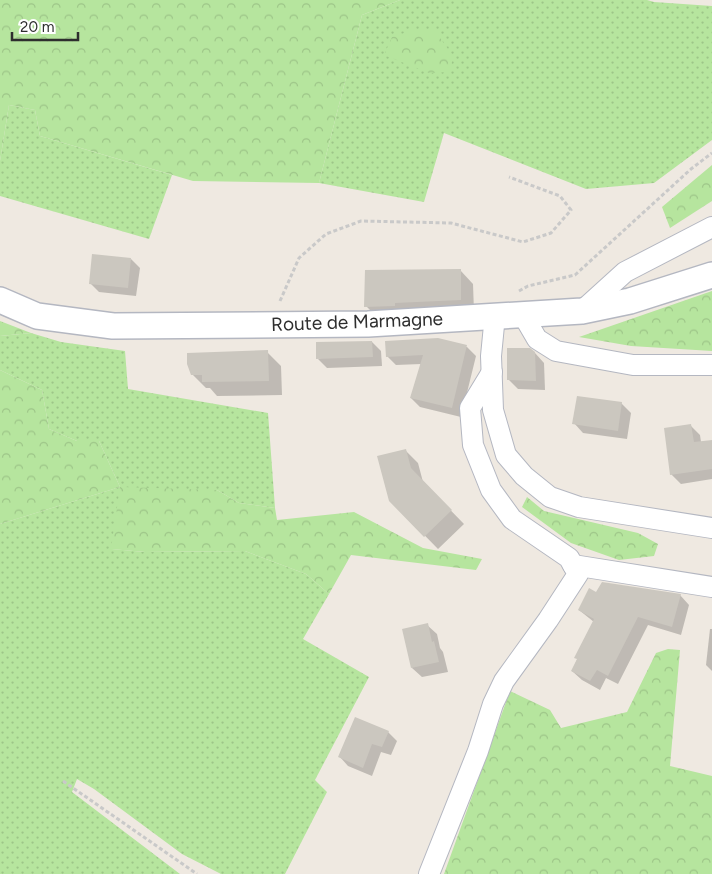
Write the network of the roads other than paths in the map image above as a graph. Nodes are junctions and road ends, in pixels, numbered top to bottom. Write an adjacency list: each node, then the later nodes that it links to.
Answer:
1 (712, 227): 4 (street)
2 (712, 275): 4 (street, Route de Marmagne)
3 (0, 300): 5 (street, Route de Marmagne)
4 (582, 310): 6 (street, Route de Marmagne)
5 (495, 315): 6 (street, Route de Marmagne); 8 (street)
6 (524, 315): 7 (street)
7 (712, 365)
8 (492, 372): 9 (street); 10 (street)
9 (712, 528)
10 (573, 564): 11 (street); 12 (street)
11 (712, 588)
12 (429, 874)

